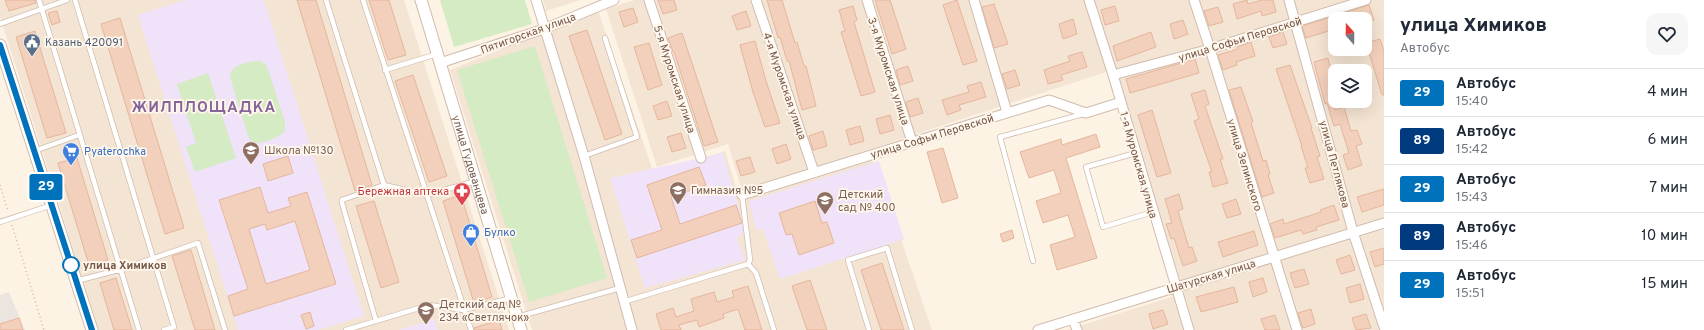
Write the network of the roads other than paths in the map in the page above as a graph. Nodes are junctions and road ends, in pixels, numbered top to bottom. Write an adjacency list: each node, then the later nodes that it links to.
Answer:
1 (39, 0): 17 (lane)
2 (68, 0): 17 (lane)
3 (75, 0): 47 (lane)
4 (326, 0): 38 (lane)
5 (362, 0): 25 (lane)
6 (421, 0): 24 (street, улица Гудованцева)
7 (536, 0): 20 (street)
8 (614, 0): 20 (street, Пятигорская улица)
9 (649, 0): 35 (street, 5-я Муромская улица)
10 (756, 0): 36 (street, 4-я Муромская улица)
11 (867, 0): 31 (street, 3-я Муромская улица)
12 (974, 0): 28 (street)
13 (1088, 0): 26 (street, 1-я Муромская улица)
14 (1194, 0): 23 (street, улица Зелинского)
15 (1289, 0): 18 (street, улица Петлякова)
16 (1366, 0): 18 (street, улица Софьи Перовской)
17 (42, 9): 19 (lane); 30 (lane)
18 (1296, 22): 23 (street, улица Софьи Перовской); 45 (street, улица Петлякова)
19 (0, 24)
20 (544, 29): 24 (street, Пятигорская улица); 34 (street)
21 (605, 38): 34 (lane)
22 (0, 45): 32 (street)
23 (1210, 49): 26 (street, улица Софьи Перовской); 46 (street, улица Зелинского)
24 (439, 58): 25 (lane); 37 (street, улица Гудованцева)
25 (385, 70): 39 (lane)
26 (1113, 75): 27 (street, 1-я Муромская улица)
27 (1121, 102): 29 (street); 33 (street, 1-я Муромская улица)
28 (1007, 112): 29 (street, улица Софьи Перовской); 31 (street, улица Софьи Перовской)
29 (1086, 113): 48 (lane)
30 (79, 135): 32 (lane); 50 (lane)
31 (912, 142): 36 (street, улица Софьи Перовской)
32 (34, 151): 41 (street)
33 (1136, 153): 42 (street, 1-я Муромская улица); 42 (lane)
34 (584, 156): 53 (street)
35 (701, 158)
36 (814, 172): 40 (street, улица Софьи Перовской)
37 (476, 181): 39 (lane); 54 (street, улица Гудованцева)
38 (384, 185): 39 (lane); 59 (lane)
39 (427, 195): 56 (lane)
40 (742, 195): 49 (lane)
41 (52, 205): 43 (lane); 51 (street)
42 (1153, 212): 52 (street, 1-я Муромская улица)
43 (0, 222)
44 (1384, 223): 45 (street, Шатурская улица)
45 (1353, 232): 46 (street, Шатурская улица); 60 (street, улица Петлякова)
46 (1273, 257): 52 (street, Шатурская улица); 75 (street, улица Зелинского)
47 (154, 258): 50 (lane); 63 (lane); 64 (lane)
48 (1033, 261)
49 (748, 264): 55 (lane); 69 (lane)
50 (122, 269): 51 (lane); 62 (lane)
51 (76, 281): 61 (street)
52 (1175, 287): 58 (street, Шатурская улица); 74 (street, 1-я Муромская улица)
53 (620, 288): 55 (street); 57 (lane)
54 (512, 297): 56 (lane); 57 (street, улица Гудованцева)
55 (624, 302): 68 (street)
56 (464, 310): 59 (lane); 66 (lane)
57 (516, 317): 67 (street, улица Гудованцева)
58 (1073, 319): 72 (street, Шатурская улица); 73 (street)
59 (376, 321): 65 (lane)
60 (1384, 327)
61 (92, 330)
62 (139, 330)
63 (164, 330)
64 (225, 330)
65 (346, 330)
66 (471, 330)
67 (520, 330)
68 (632, 330)
69 (774, 330)
70 (869, 330): 71 (lane)
71 (912, 330)
72 (1038, 330)
73 (1077, 330)
74 (1189, 330)
75 (1296, 330)

